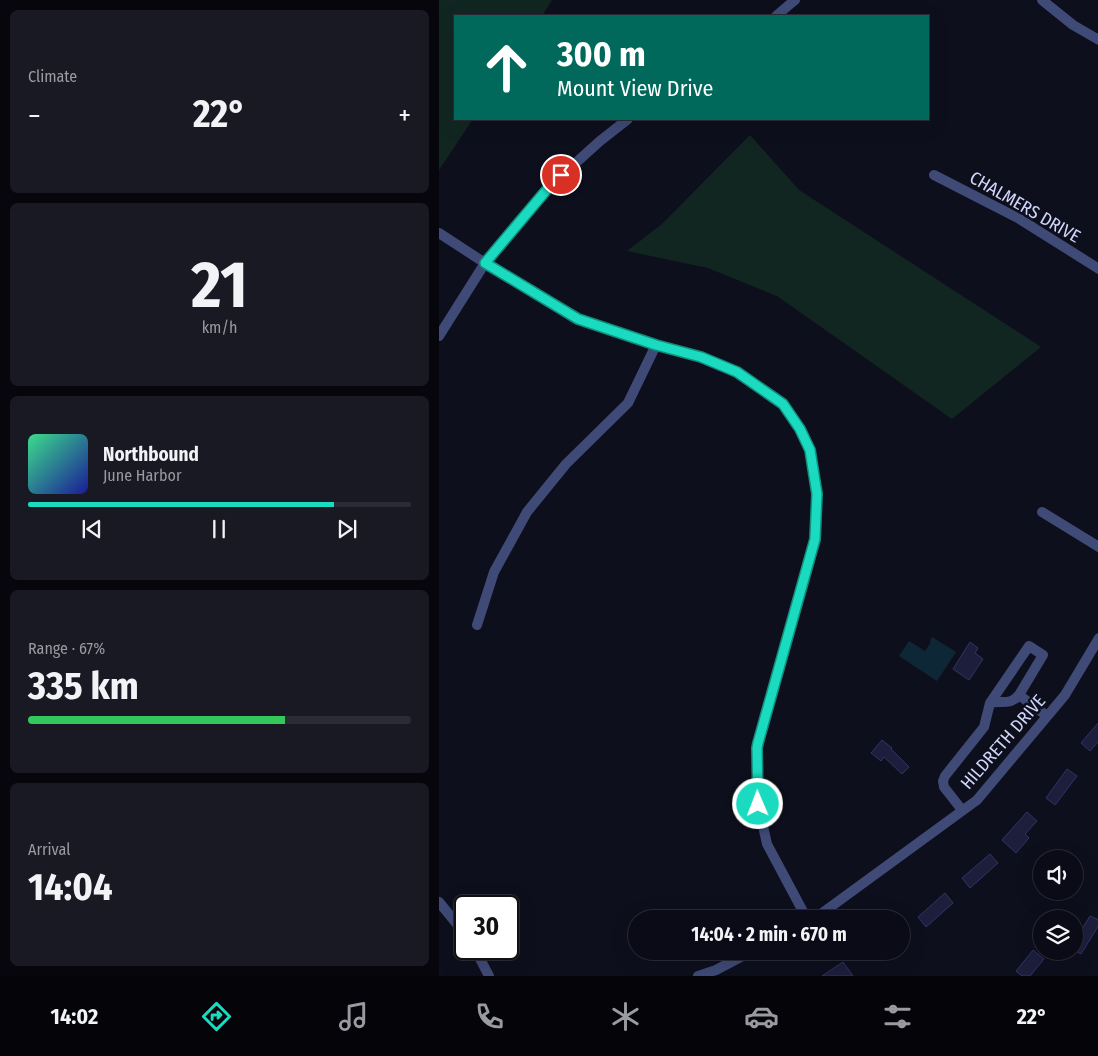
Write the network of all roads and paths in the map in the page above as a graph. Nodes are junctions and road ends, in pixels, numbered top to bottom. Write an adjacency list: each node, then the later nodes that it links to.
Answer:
1 (795, 0): 3 (street)
2 (1042, 0): 4 (street)
3 (776, 15)
4 (1098, 40)
5 (627, 120): 8 (street)
6 (934, 175): 9 (street, CHALMERS DRIVE)
7 (439, 233): 8 (street)
8 (485, 263): 10 (street); 11 (street)
9 (1098, 269)
10 (439, 336)
11 (656, 345): 14 (street); 21 (street)
12 (1042, 512): 13 (street)
13 (1098, 547)
14 (477, 625)
15 (1098, 638): 18 (street, HILDRETH DRIVE)
16 (1019, 695): 17 (street); 17 (street); 18 (street)
17 (990, 703): 19 (street)
18 (1047, 716): 19 (street, HILDRETH DRIVE)
19 (962, 810): 22 (street, HILDRETH DRIVE)
20 (439, 902): 23 (street)
21 (802, 910)
22 (826, 910)
23 (454, 920)
24 (481, 960): 27 (street)
25 (738, 960): 26 (street)
26 (717, 973): 28 (street)
27 (489, 976)
28 (698, 976)

